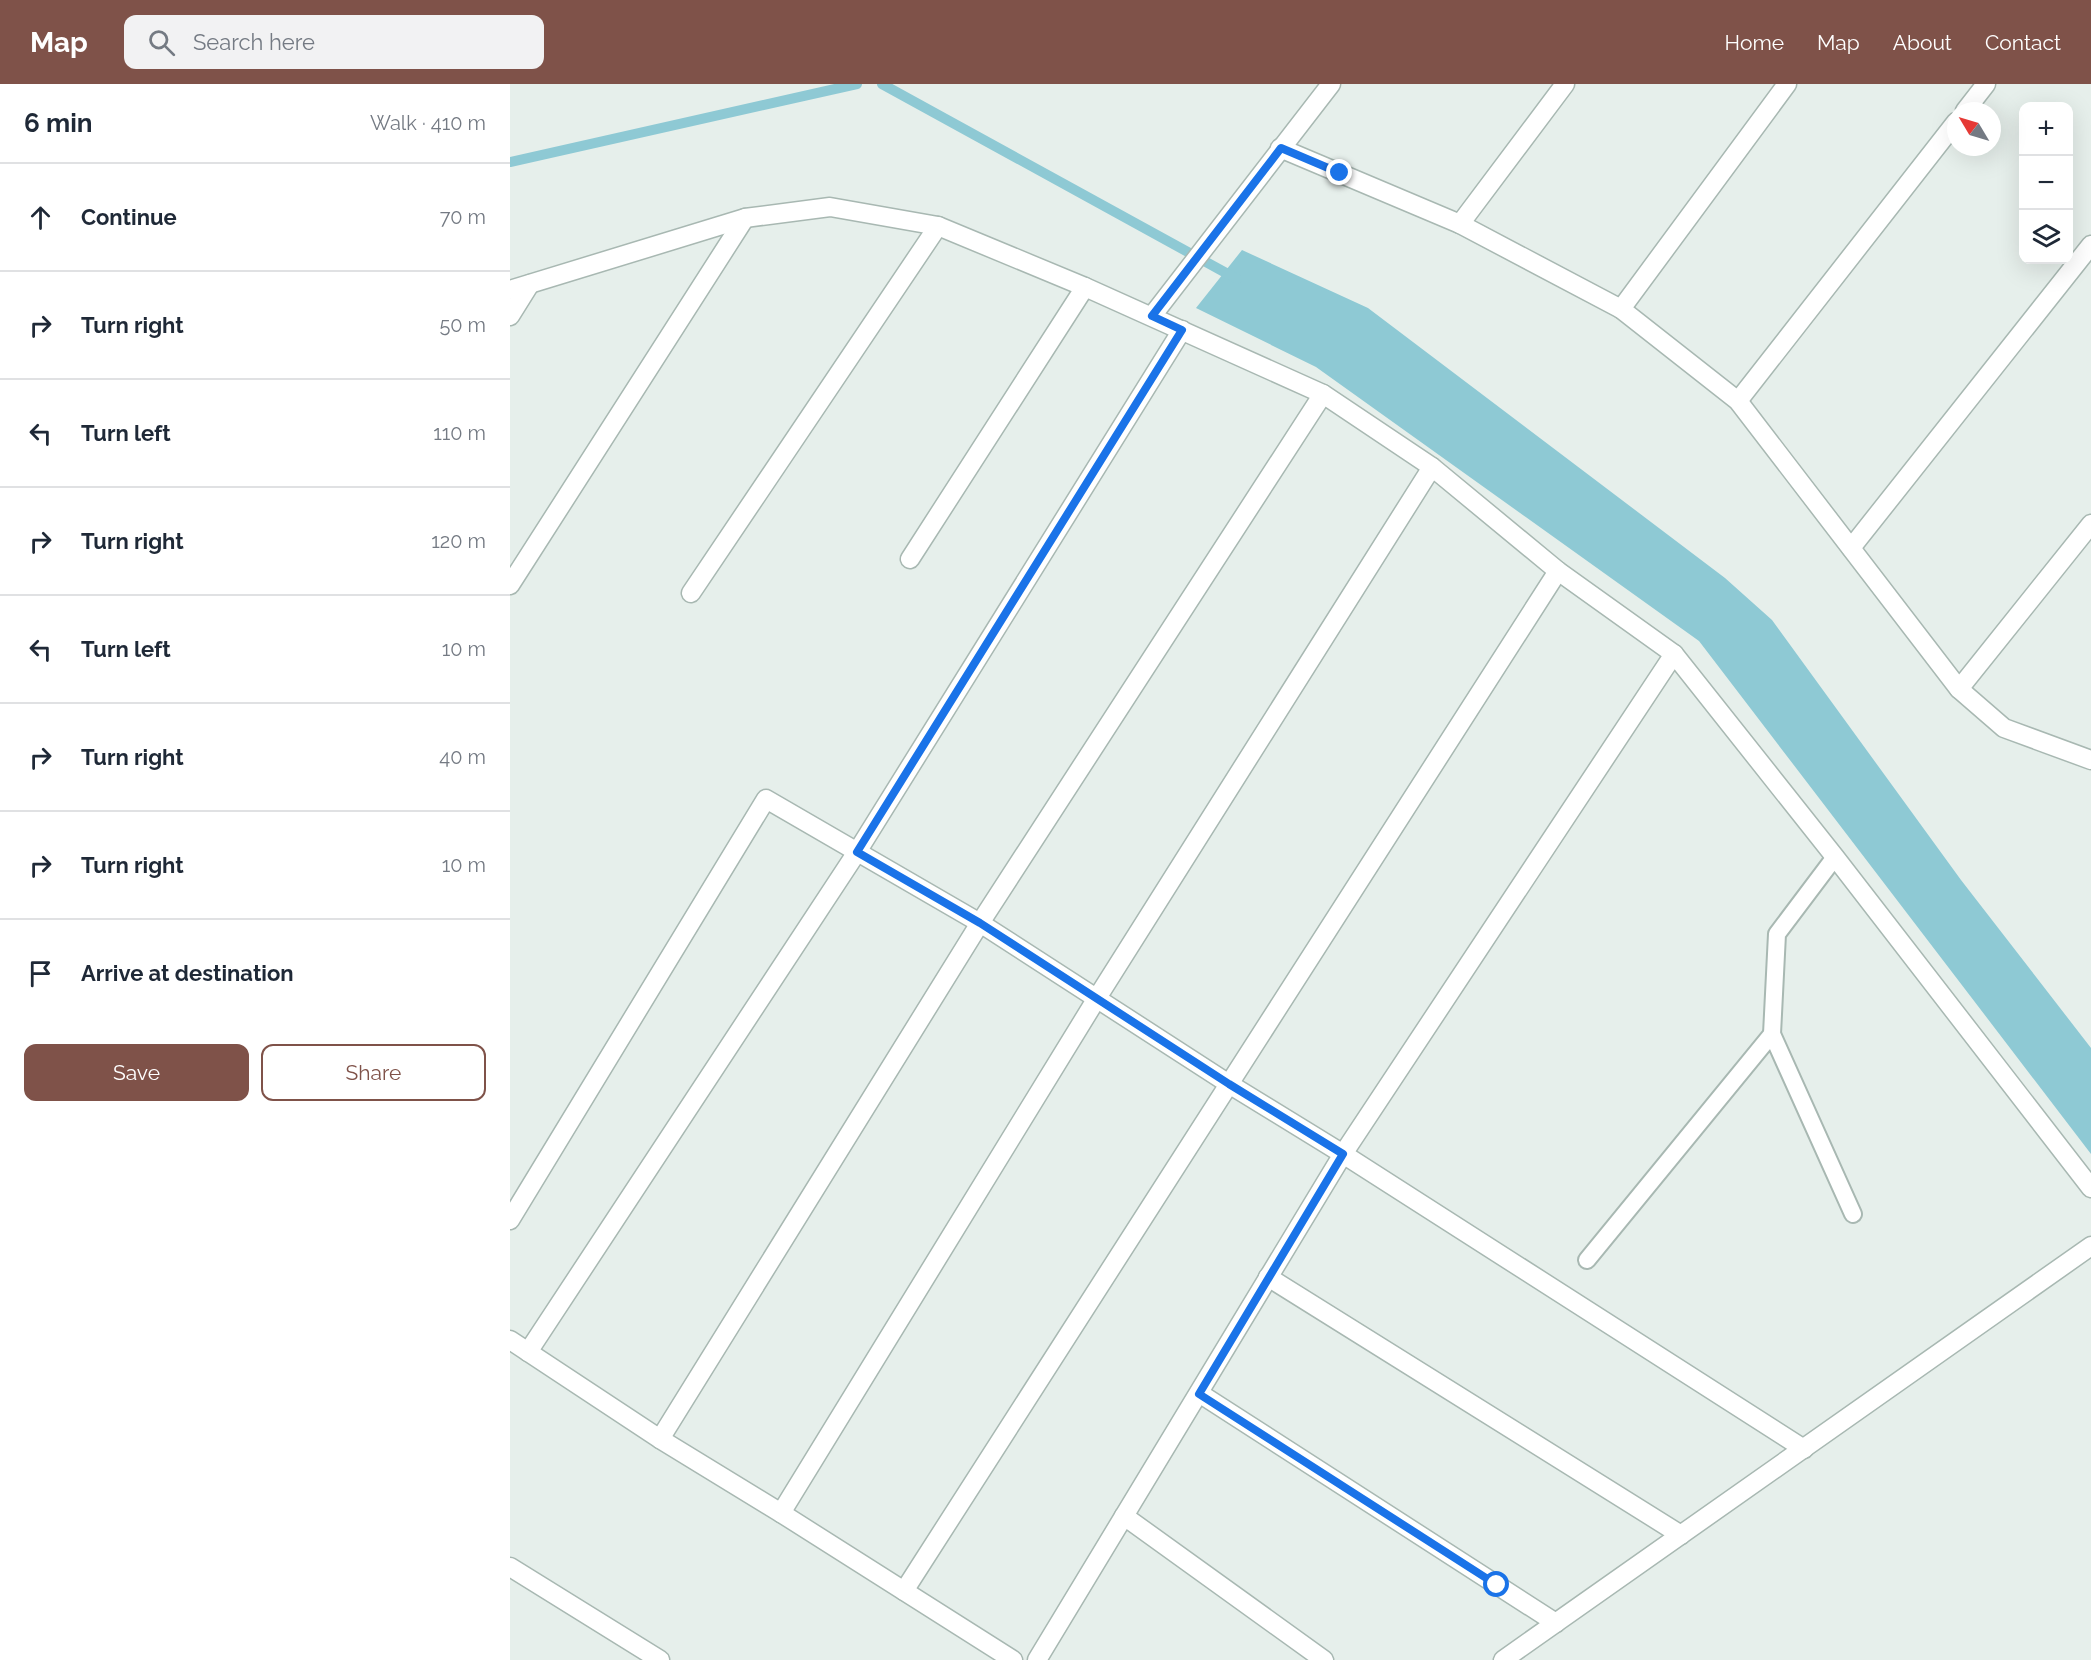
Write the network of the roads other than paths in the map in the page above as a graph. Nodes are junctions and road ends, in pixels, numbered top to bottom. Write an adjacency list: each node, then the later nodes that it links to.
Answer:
1 (1331, 84): 7 (street)
2 (1565, 84): 9 (street)
3 (1787, 84): 15 (street)
4 (1986, 84): 5 (street)
5 (1972, 102)
6 (1947, 133): 20 (street)
7 (1281, 148): 9 (street); 17 (street)
8 (745, 218): 10 (street); 12 (street); 26 (street)
9 (1460, 224): 15 (street)
10 (938, 226): 13 (street); 27 (street)
11 (2091, 245): 23 (street)
12 (530, 284): 14 (street); 16 (street)
13 (1085, 286): 17 (street); 24 (street)
14 (510, 290)
15 (1621, 309): 20 (street)
16 (510, 316)
17 (1152, 316): 18 (street)
18 (1182, 330): 19 (street); 31 (street)
19 (1323, 394): 21 (street); 33 (street)
20 (1738, 400): 23 (street)
21 (1432, 467): 25 (street); 34 (street)
22 (2091, 524): 29 (street)
23 (1851, 548): 29 (street)
24 (910, 559)
25 (1558, 571): 28 (street); 36 (street)
26 (510, 585)
27 (691, 593)
28 (1674, 654): 32 (street); 37 (street)
29 (1959, 689): 30 (street)
30 (2091, 760)
31 (857, 852): 33 (street); 40 (street); 45 (street)
32 (1835, 857): 35 (lane); 38 (street)
33 (980, 923): 34 (street); 47 (street)
34 (1097, 998): 36 (street); 49 (street)
35 (1772, 1034): 39 (lane); 42 (lane)
36 (1229, 1084): 37 (street); 53 (street)
37 (1343, 1154): 43 (street); 48 (street)
38 (2091, 1188)
39 (1853, 1214)
40 (510, 1220)
41 (2091, 1246): 48 (street)
42 (1587, 1260)
43 (1268, 1277): 46 (street); 51 (street)
44 (510, 1341): 45 (street)
45 (528, 1352): 47 (street)
46 (1199, 1394): 50 (street); 54 (street)
47 (660, 1439): 49 (street)
48 (1804, 1449): 51 (street)
49 (781, 1513): 53 (street)
50 (1125, 1516): 57 (street); 58 (street)
51 (1681, 1535): 54 (street)
52 (510, 1567): 55 (street)
53 (904, 1591): 56 (street)
54 (1556, 1623): 59 (street)
55 (660, 1660)
56 (1013, 1660)
57 (1037, 1660)
58 (1324, 1660)
59 (1503, 1660)

